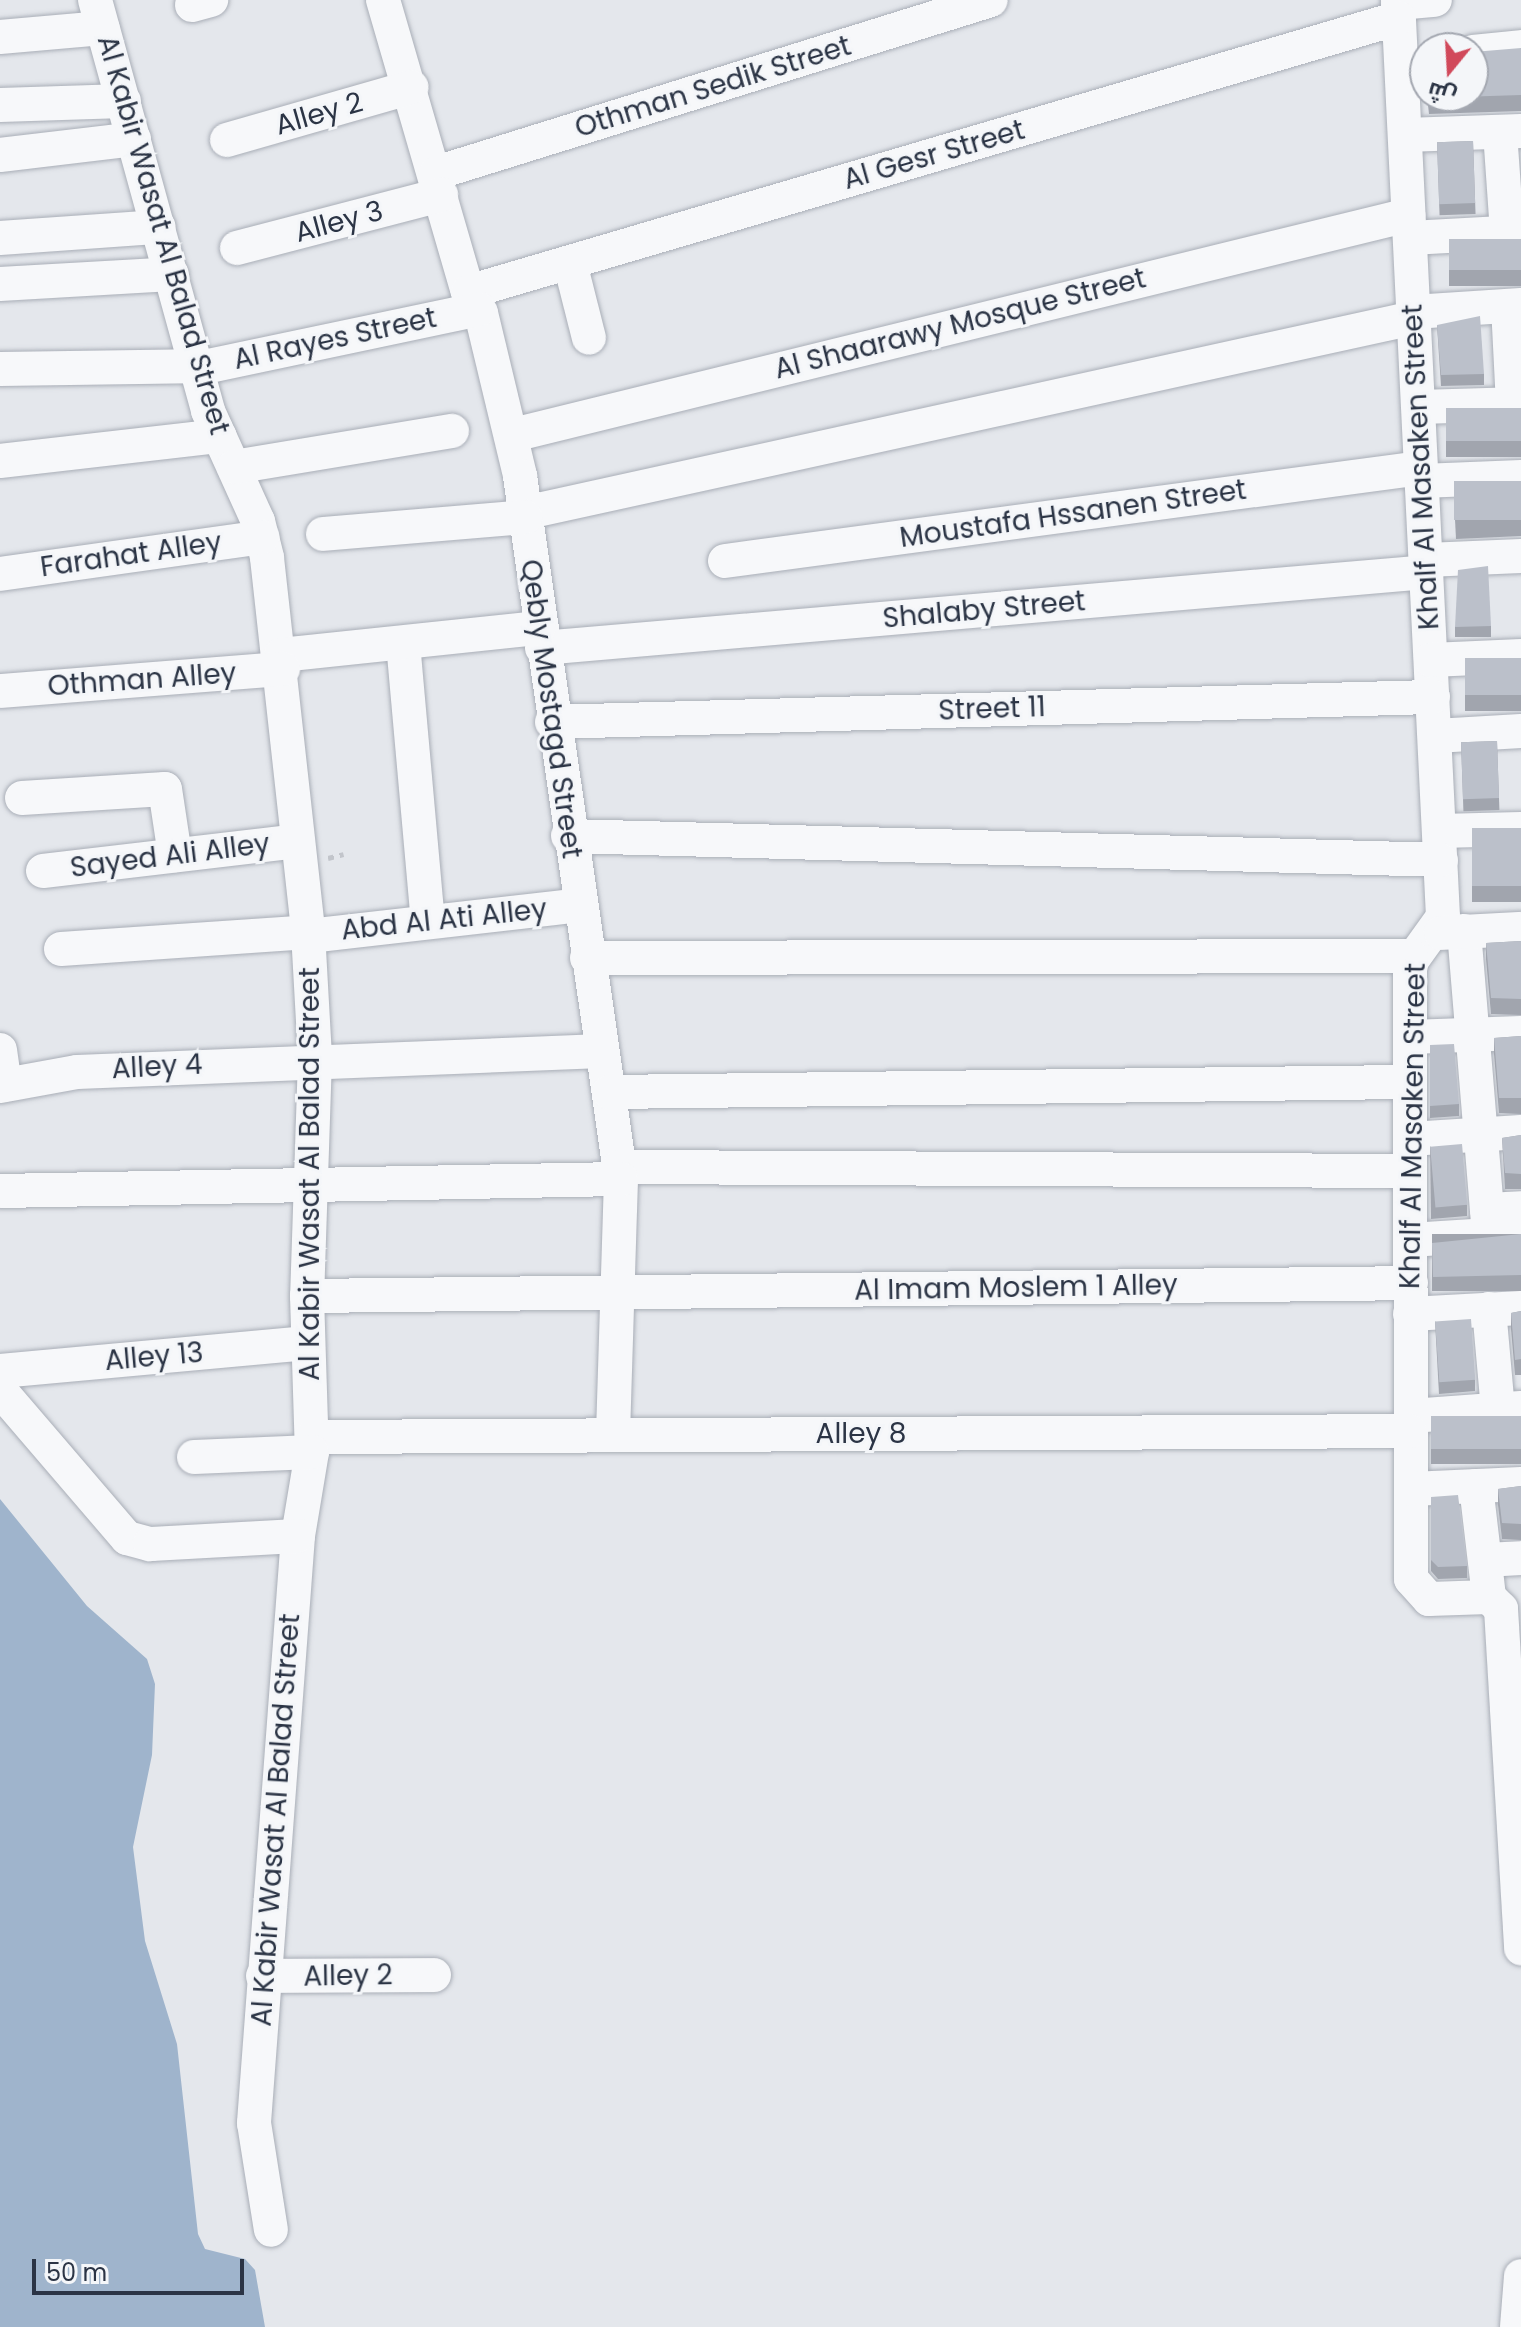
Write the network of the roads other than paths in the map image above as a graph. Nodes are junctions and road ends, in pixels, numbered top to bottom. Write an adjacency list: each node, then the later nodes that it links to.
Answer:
1 (383, 0): 10 (street, Qebly Mostagd Street)
2 (991, 0): 19 (street, Othman Sedik Street)
3 (1435, 0): 4 (street, Al Gesr Street)
4 (1398, 7): 7 (street, Khalf Al Masaken Street); 25 (street, Al Gesr Street)
5 (99, 14): 6 (street); 12 (street, Al Kabir Wasat Al Balad Street)
6 (0, 37)
7 (1409, 46)
8 (1521, 47): 9 (street)
9 (1489, 50)
10 (412, 87): 17 (street, Alley 2); 19 (street, Qebly Mostagd Street)
11 (1409, 98): 15 (street, Khalf Al Masaken Street)
12 (124, 101): 13 (street); 16 (street, Al Kabir Wasat Al Balad Street)
13 (0, 105)
14 (1511, 131): 15 (street); 22 (street)
15 (1405, 135): 20 (street, Khalf Al Masaken Street)
16 (134, 139): 18 (street); 21 (street, Al Kabir Wasat Al Balad Street)
17 (227, 140)
18 (0, 155)
19 (438, 184): 24 (street, Alley 3); 28 (street, Qebly Mostagd Street)
20 (1409, 226): 22 (street, Al Shaarawy Mosque Street); 30 (street, Khalf Al Masaken Street); 37 (street, Al Shaarawy Mosque Street)
21 (159, 227): 23 (street); 26 (street, Al Kabir Wasat Al Balad Street)
22 (1514, 233)
23 (0, 238)
24 (237, 248)
25 (570, 263): 28 (street, Al Gesr Street); 31 (street)
26 (172, 274): 27 (street); 32 (street, Al Kabir Wasat Al Balad Street)
27 (0, 284)
28 (474, 301): 32 (street, Al Rayes Street); 37 (street, Qebly Mostagd Street)
29 (1514, 305): 30 (street); 34 (street)
30 (1413, 315): 35 (street, Khalf Al Masaken Street); 43 (street)
31 (589, 338)
32 (196, 364): 33 (street, Al Rayes Street); 38 (street, Al Kabir Wasat Al Balad Street)
33 (0, 369)
34 (1517, 404): 35 (street)
35 (1419, 407): 41 (street, Khalf Al Masaken Street)
36 (452, 431): 40 (street)
37 (513, 435): 43 (street, Qebly Mostagd Street)
38 (220, 436): 39 (street); 40 (street, Al Kabir Wasat Al Balad Street)
39 (0, 461)
40 (234, 467): 45 (street, Al Kabir Wasat Al Balad Street)
41 (1421, 475): 42 (street, Moustafa Hssanen Street); 47 (street, Moustafa Hssanen Street); 48 (street, Khalf Al Masaken Street)
42 (1521, 477)
43 (525, 515): 44 (street); 50 (street, Qebly Mostagd Street)
44 (323, 534)
45 (262, 537): 49 (street, Farahat Alley); 54 (street, Al Kabir Wasat Al Balad Street)
46 (1521, 556): 48 (street, Shalaby Street)
47 (725, 561)
48 (1426, 566): 50 (street, Shalaby Street); 53 (street, Khalf Al Masaken Street)
49 (0, 574)
50 (540, 638): 51 (street, Othman Alley); 57 (street, Qebly Mostagd Street)
51 (403, 643): 54 (street, Othman Alley); 68 (street)
52 (1521, 656): 53 (street)
53 (1431, 660): 56 (street, Khalf Al Masaken Street)
54 (282, 662): 55 (street, Othman Alley); 63 (street, Al Kabir Wasat Al Balad Street)
55 (1, 691)
56 (1433, 697): 57 (street, Street 11); 59 (street, Khalf Al Masaken Street)
57 (552, 722): 62 (street, Qebly Mostagd Street)
58 (1521, 731): 59 (street)
59 (1435, 736): 64 (street, Khalf Al Masaken Street)
60 (22, 798): 65 (street)
61 (1521, 829): 64 (street)
62 (568, 836): 64 (street); 67 (street, Qebly Mostagd Street)
63 (297, 841): 65 (street, Sayed Ali Alley); 71 (street, Al Kabir Wasat Al Balad Street)
64 (1440, 846): 70 (street, Khalf Al Masaken Street)
65 (175, 855): 66 (street, Sayed Ali Alley)
66 (43, 871)
67 (579, 905): 68 (street, Abd Al Ati Alley); 74 (street, Qebly Mostagd Street)
68 (428, 922): 71 (street, Abd Al Ati Alley)
69 (1521, 929): 70 (street)
70 (1450, 932): 73 (street, Khalf Al Masaken Street); 76 (street)
71 (308, 934): 72 (street, Abd Al Ati Alley); 80 (street, Al Kabir Wasat Al Balad Street)
72 (61, 949)
73 (1411, 956): 74 (street); 77 (street, Khalf Al Masaken Street)
74 (587, 958): 79 (street, Qebly Mostagd Street)
75 (1521, 1033): 76 (street)
76 (1473, 1035): 77 (street); 85 (street)
77 (1410, 1037): 81 (street, Khalf Al Masaken Street)
78 (0, 1050): 82 (street)
79 (602, 1051): 80 (street); 83 (street, Qebly Mostagd Street)
80 (315, 1058): 82 (street, Alley 4); 88 (street, Al Kabir Wasat Al Balad Street)
81 (1410, 1082): 83 (street); 86 (street, Khalf Al Masaken Street)
82 (3, 1086)
83 (609, 1092): 87 (street, Qebly Mostagd Street)
84 (1521, 1132): 85 (street)
85 (1481, 1134): 86 (street); 91 (street)
86 (1410, 1155): 87 (street); 92 (street, Khalf Al Masaken Street)
87 (620, 1173): 88 (street); 93 (street, Qebly Mostagd Street)
88 (314, 1187): 89 (street); 94 (street, Al Kabir Wasat Al Balad Street)
89 (0, 1191)
90 (1521, 1208): 91 (street)
91 (1499, 1226): 92 (street)
92 (1410, 1240): 95 (street, Khalf Al Masaken Street)
93 (622, 1293): 94 (street, Al Imam Moslem 1 Alley); 95 (street, Al Imam Moslem 1 Alley); 102 (street, Qebly Mostagd Street)
94 (307, 1296): 97 (street, Al Kabir Wasat Al Balad Street)
95 (1410, 1299): 96 (street, Al Imam Moslem 1 Alley); 101 (street, Khalf Al Masaken Street)
96 (1505, 1309): 100 (street)
97 (307, 1343): 98 (street, Alley 13); 103 (street, Al Kabir Wasat Al Balad Street)
98 (0, 1371)
99 (0, 1390): 108 (street)
100 (1509, 1397): 101 (street, Alley 8)
101 (1410, 1423): 102 (street, Alley 8); 107 (street, Khalf Al Masaken Street)
102 (613, 1435): 103 (street, Alley 8)
103 (312, 1444): 104 (street, Alley 8); 108 (street, Al Kabir Wasat Al Balad Street)
104 (194, 1457)
105 (1521, 1484): 106 (street)
106 (1476, 1486): 107 (street); 110 (street)
107 (1411, 1489): 111 (street, Khalf Al Masaken Street)
108 (298, 1536): 117 (street, Al Kabir Wasat Al Balad Street)
109 (1521, 1558): 110 (street)
110 (1485, 1560): 111 (street)
111 (1489, 1597): 112 (street)
112 (1517, 1665): 113 (street)
113 (1516, 1717): 114 (street)
114 (1517, 1759): 115 (street)
115 (1521, 1948)
116 (434, 1975): 117 (street, Alley 2)
117 (263, 1976): 118 (street, Al Kabir Wasat Al Balad Street)
118 (271, 2230)
119 (1521, 2276): 120 (street)
120 (1517, 2327)

